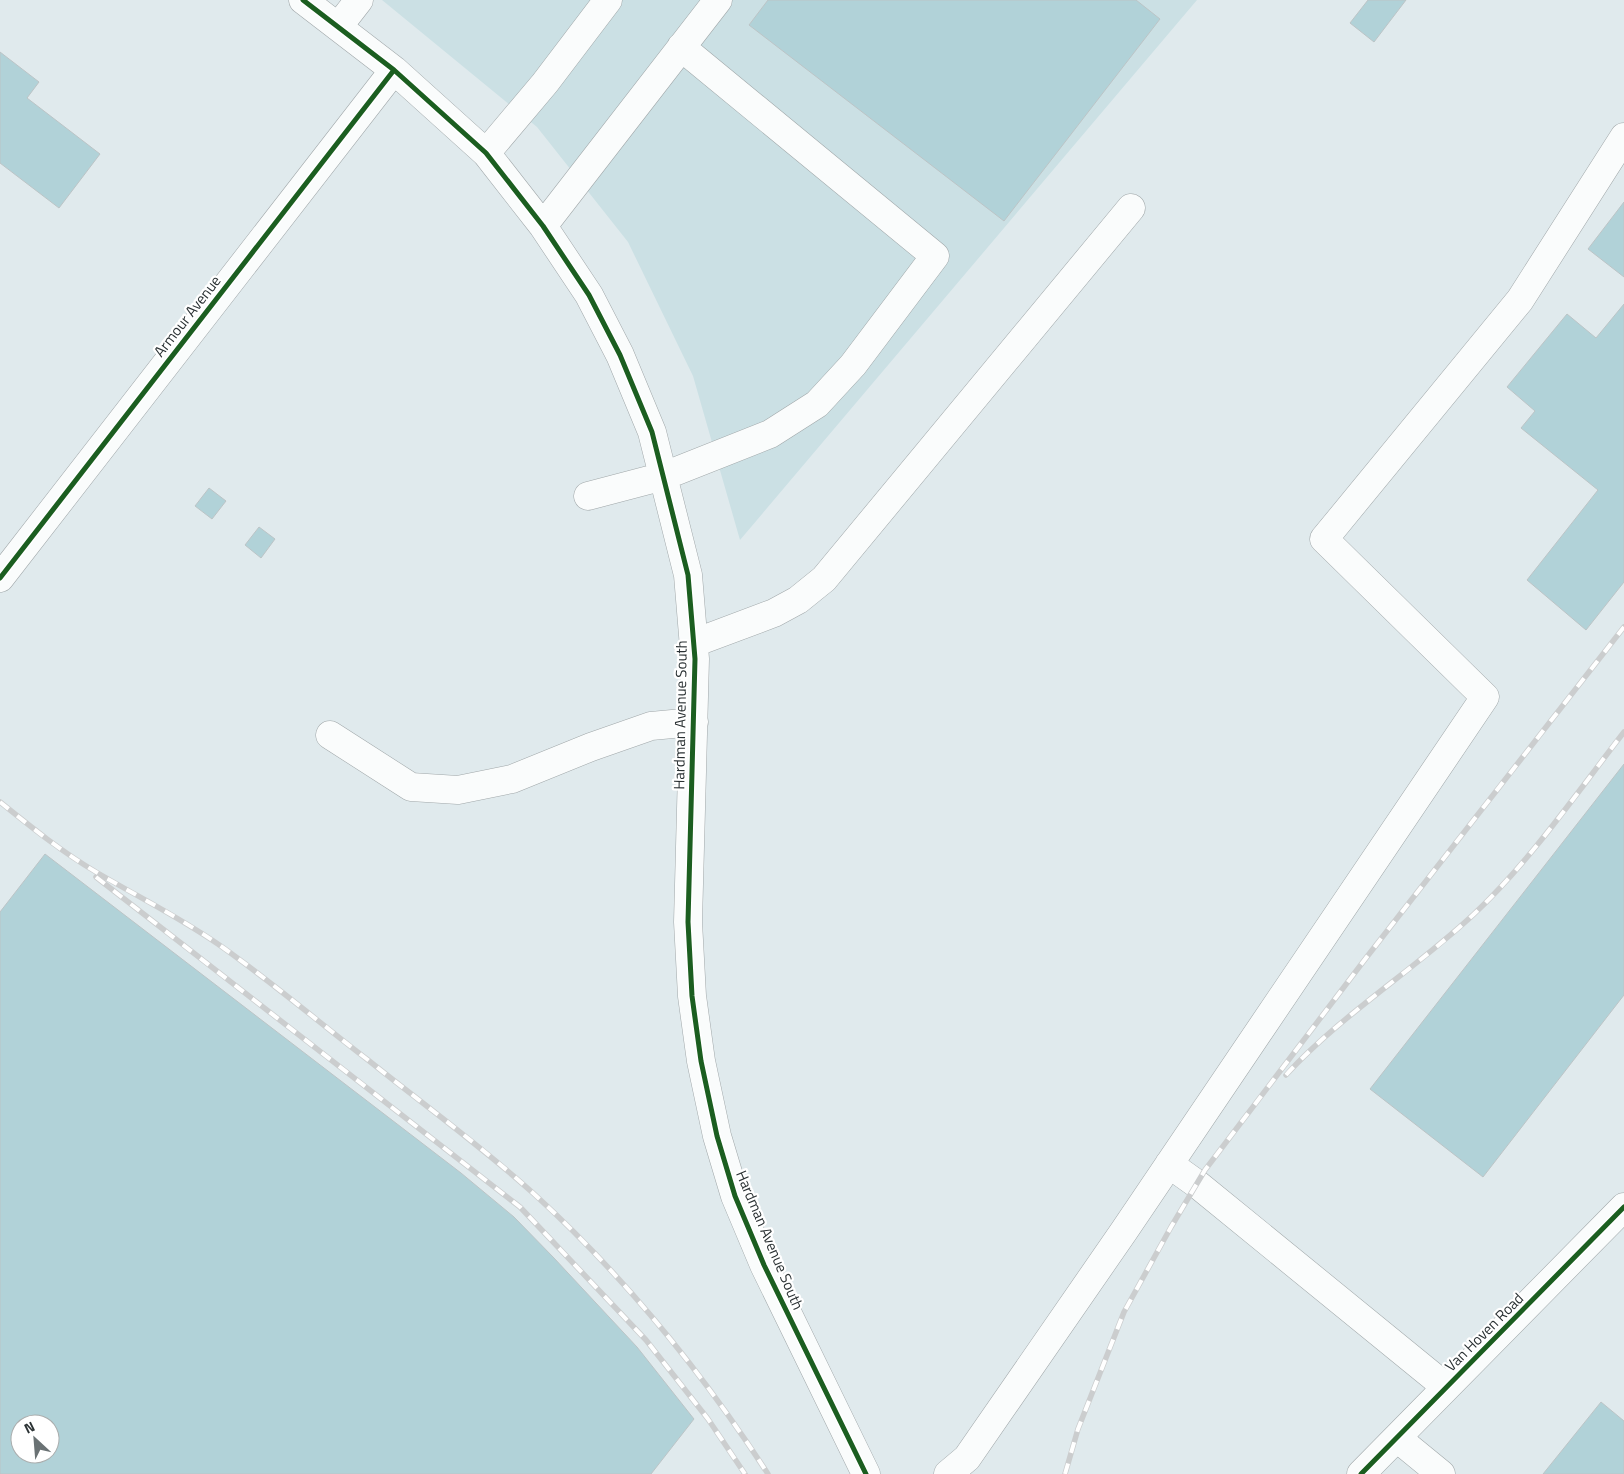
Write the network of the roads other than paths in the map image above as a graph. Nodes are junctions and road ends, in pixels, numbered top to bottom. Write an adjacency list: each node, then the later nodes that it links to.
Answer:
1 (303, 0): 5 (street, Hardman Avenue South)
2 (359, 0): 5 (street)
3 (608, 0): 9 (street)
4 (718, 0): 6 (street)
5 (338, 27): 7 (street, Hardman Avenue South)
6 (681, 47): 11 (street); 12 (street)
7 (394, 70): 9 (street, Hardman Avenue South); 14 (street, Armour Avenue)
8 (1624, 137): 18 (street)
9 (486, 153): 11 (street, Hardman Avenue South)
10 (1131, 208): 15 (street)
11 (543, 226): 12 (street, Hardman Avenue South)
12 (664, 476): 13 (street); 15 (street, Hardman Avenue South)
13 (588, 496)
14 (0, 578)
15 (694, 643): 16 (street, Hardman Avenue South)
16 (694, 722): 17 (street); 22 (street, Hardman Avenue South)
17 (330, 735)
18 (1169, 1164): 20 (street); 23 (street)
19 (1623, 1211): 20 (street, Van Hoven Road)
20 (1446, 1387): 21 (street, Van Hoven Road)
21 (1397, 1438): 24 (street, Van Hoven Road); 25 (street)
22 (866, 1474)
23 (948, 1474)
24 (1360, 1474)
25 (1441, 1474)

